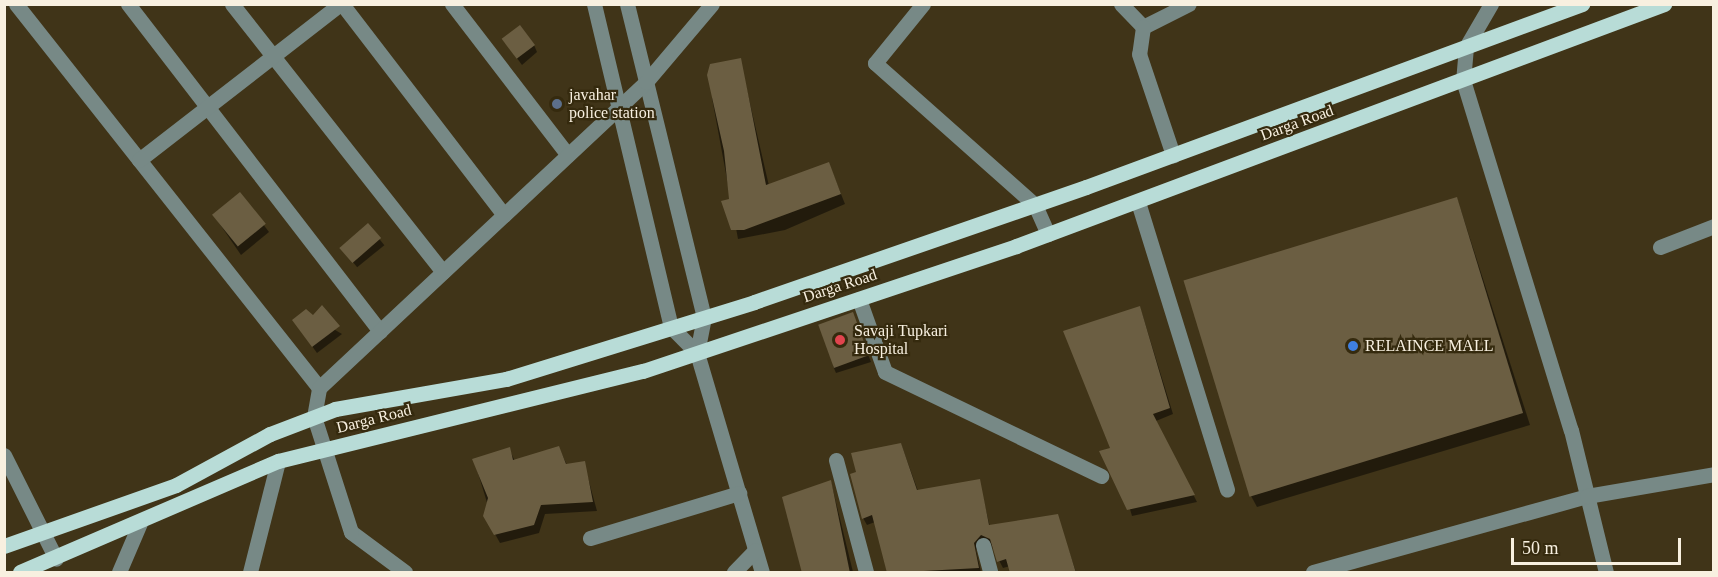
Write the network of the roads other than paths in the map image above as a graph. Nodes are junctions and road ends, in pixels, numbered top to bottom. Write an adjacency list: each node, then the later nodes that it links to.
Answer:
1 (16, 4): 24 (street)
2 (128, 4): 20 (street)
3 (232, 4): 17 (street)
4 (341, 4): 17 (street); 27 (street)
5 (452, 4): 22 (street)
6 (594, 4): 21 (street)
7 (627, 4): 19 (street)
8 (712, 4): 19 (street)
9 (923, 4): 26 (street)
10 (1121, 4): 15 (street)
11 (1189, 4): 15 (street)
12 (1491, 4): 16 (street)
13 (1581, 4): 16 (main road, Darga Road)
14 (1664, 4): 18 (main road, Darga Road)
15 (1143, 27): 23 (street)
16 (1466, 47): 18 (street); 23 (main road, Darga Road)
17 (273, 56): 20 (street); 31 (street)
18 (1463, 80): 25 (main road, Darga Road); 47 (street)
19 (646, 82): 21 (street); 33 (street)
20 (207, 108): 24 (street); 35 (street)
21 (618, 109): 22 (street); 34 (street)
22 (568, 155): 27 (street)
23 (1173, 155): 26 (main road, Darga Road)
24 (139, 160): 37 (street)
25 (1138, 202): 29 (main road, Darga Road); 45 (street)
26 (1035, 205): 29 (street); 33 (main road, Darga Road)
27 (504, 214): 31 (street)
28 (1713, 226): 30 (street)
29 (1048, 234): 32 (main road, Darga Road)
30 (1660, 247)
31 (443, 272): 35 (street)
32 (859, 299): 36 (main road, Darga Road); 44 (street)
33 (704, 317): 34 (main road, Darga Road); 36 (street)
34 (671, 327): 36 (street); 38 (main road, Darga Road)
35 (380, 331): 37 (street)
36 (697, 353): 39 (main road, Darga Road); 46 (street)
37 (319, 388): 38 (street)
38 (314, 417): 39 (street); 49 (main road, Darga Road)
39 (321, 450): 42 (main road, Darga Road); 58 (street)
40 (4, 455): 49 (street)
41 (836, 460): 61 (street)
42 (278, 461): 48 (main road, Darga Road); 57 (street)
43 (1713, 474): 47 (street)
44 (1101, 476)
45 (1227, 490)
46 (739, 494): 50 (street); 53 (street)
47 (1587, 496): 63 (street); 64 (street)
48 (140, 523): 54 (main road, Darga Road); 56 (street)
49 (43, 533): 52 (main road, Darga Road); 54 (street)
50 (590, 538)
51 (983, 545): 62 (street)
52 (4, 546)
53 (755, 550): 59 (street); 60 (street)
54 (56, 559): 55 (main road, Darga Road)
55 (20, 573)
56 (119, 573)
57 (250, 573)
58 (405, 573)
59 (734, 573)
60 (762, 573)
61 (866, 573)
62 (990, 573)
63 (1313, 573)
64 (1606, 573)

